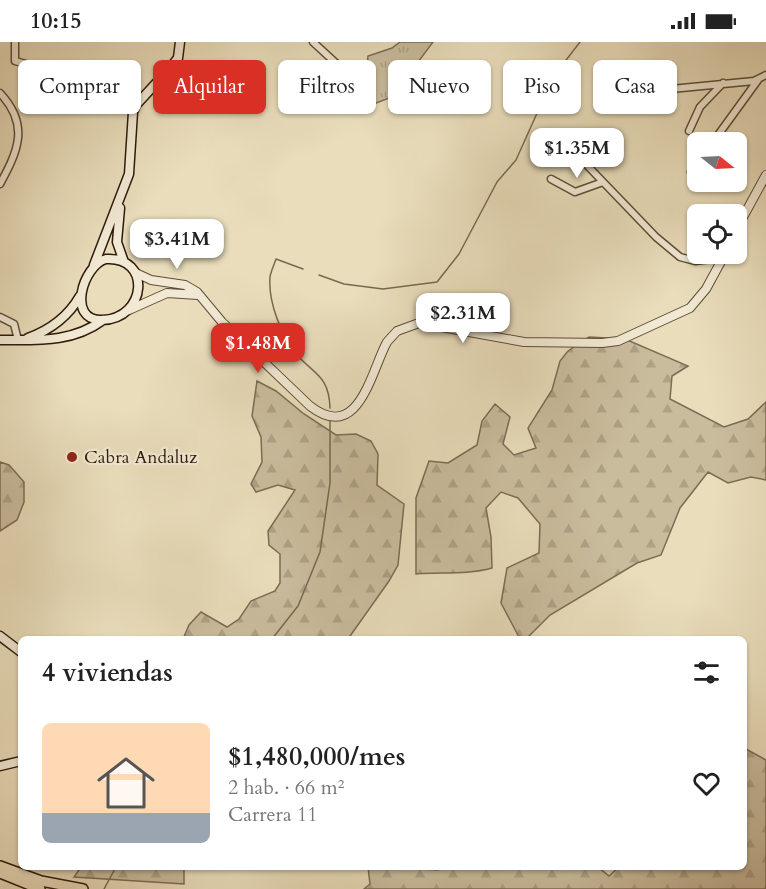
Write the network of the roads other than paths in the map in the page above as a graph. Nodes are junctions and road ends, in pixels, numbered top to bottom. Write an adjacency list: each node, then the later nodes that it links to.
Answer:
1 (15, 42): 5 (street)
2 (180, 42): 17 (main road)
3 (313, 42): 4 (street)
4 (332, 60)
5 (18, 62)
6 (763, 77): 7 (street); 11 (street)
7 (723, 83): 8 (street); 10 (street)
8 (677, 88)
9 (0, 93): 16 (street)
10 (689, 131)
11 (720, 132)
12 (581, 159): 15 (street)
13 (766, 175): 18 (street)
14 (551, 179): 15 (street)
15 (603, 182): 19 (street)
16 (0, 184)
17 (121, 199): 20 (main road); 22 (main road)
18 (747, 210)
19 (687, 259)
20 (124, 262): 22 (main road); 23 (main road)
21 (719, 264): 25 (street)
22 (94, 265): 24 (main road)
23 (135, 273): 25 (street); 26 (main road)
24 (82, 291): 28 (main road); 30 (main road)
25 (199, 295): 26 (street)
26 (129, 310): 28 (main road)
27 (0, 317): 30 (street)
28 (103, 320): 30 (main road)
29 (0, 340): 30 (main road)
30 (20, 340)
31 (0, 636): 32 (main road)
32 (18, 650)
33 (18, 762): 34 (main road)
34 (0, 766)
35 (0, 866): 38 (main road)
36 (0, 873): 37 (main road)
37 (40, 889)
38 (83, 889)

